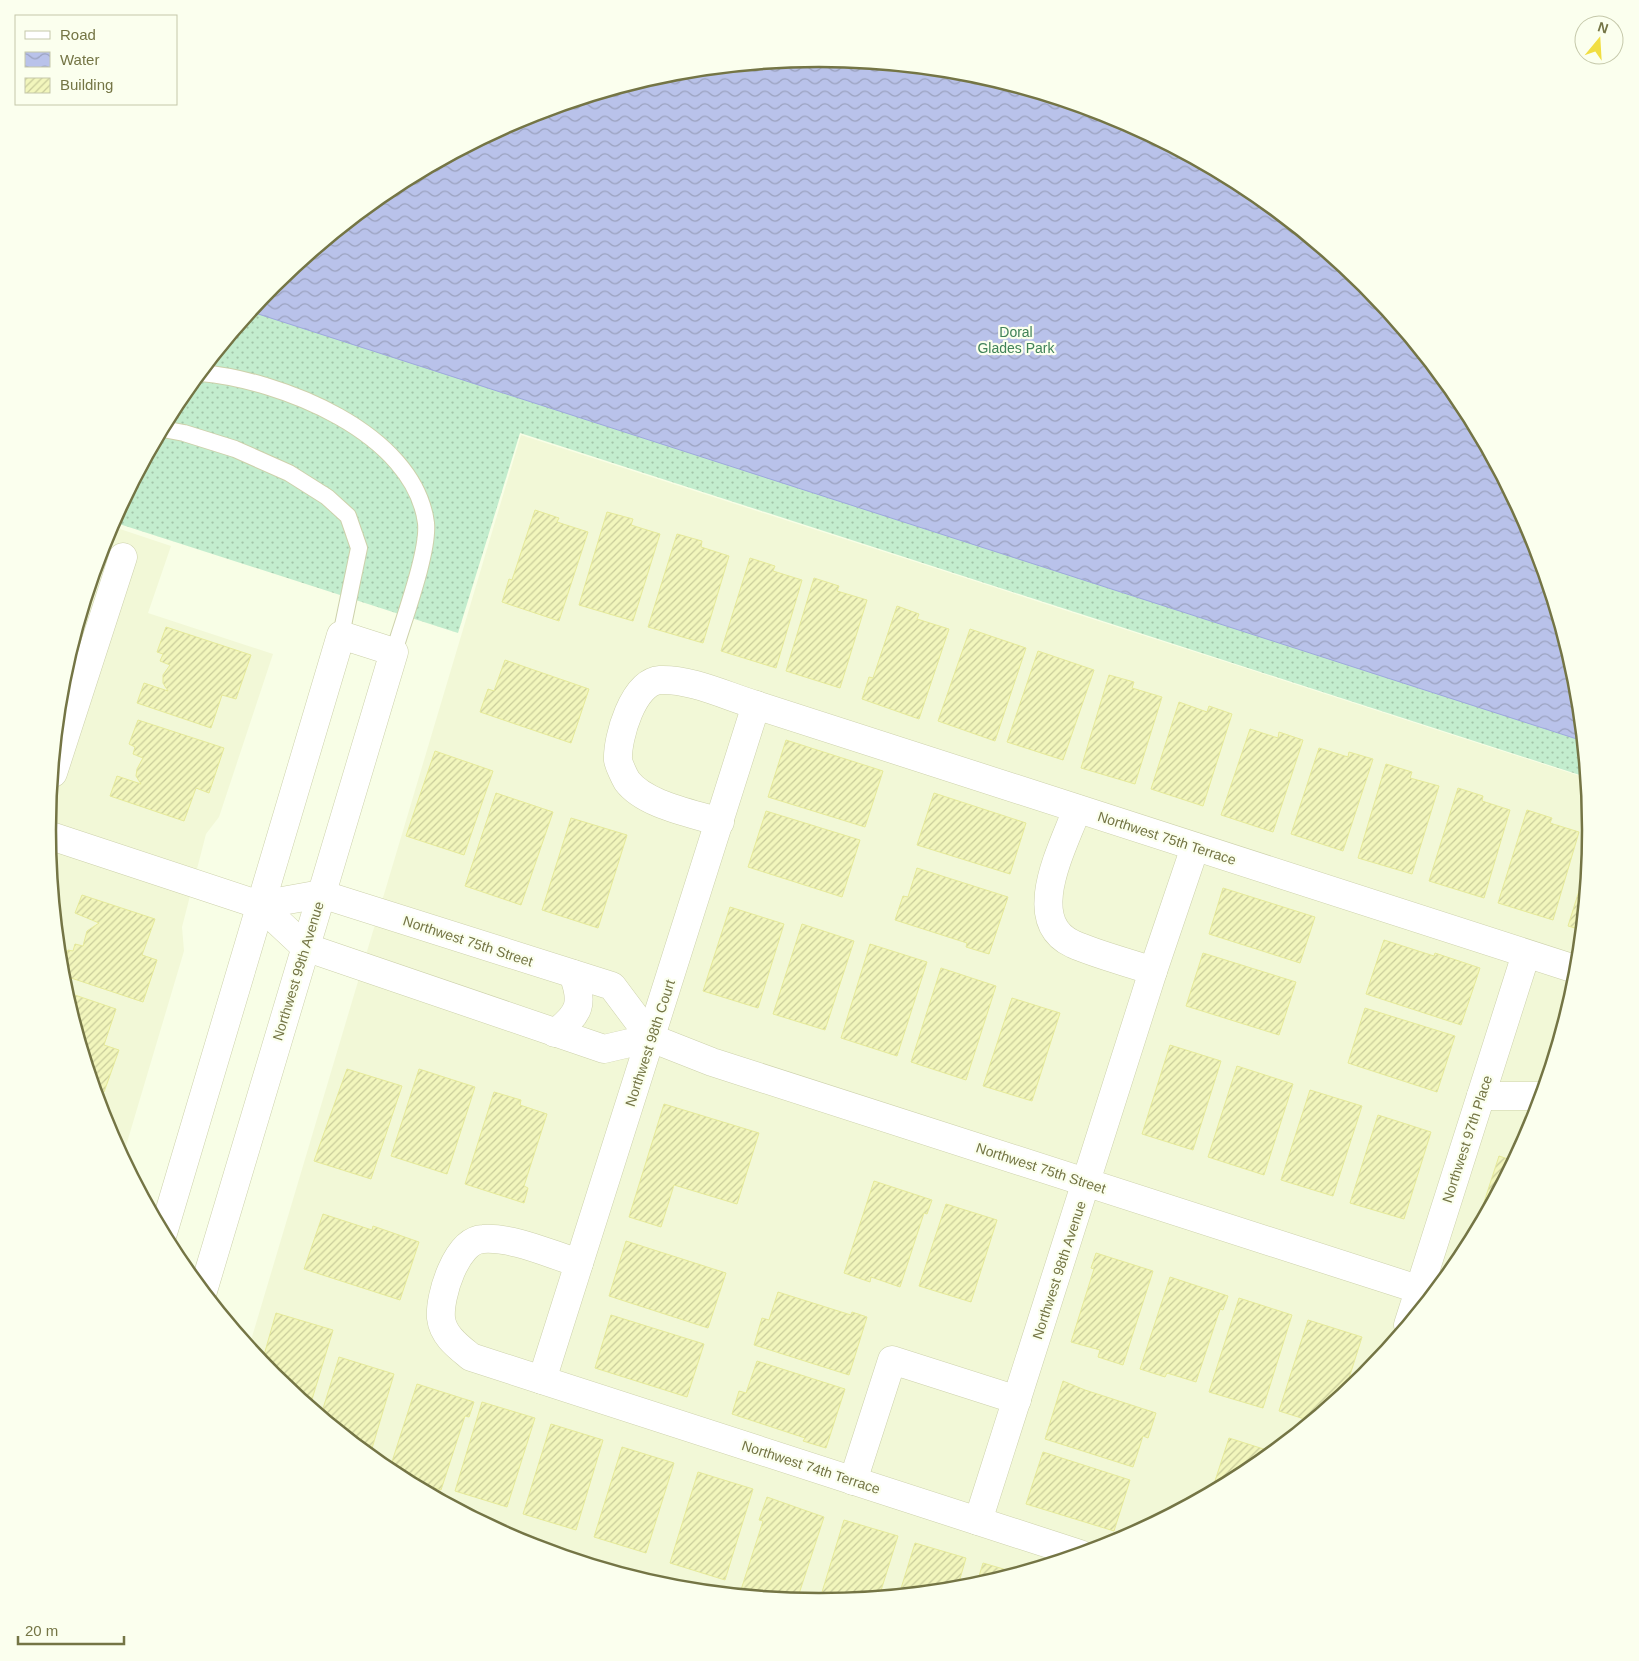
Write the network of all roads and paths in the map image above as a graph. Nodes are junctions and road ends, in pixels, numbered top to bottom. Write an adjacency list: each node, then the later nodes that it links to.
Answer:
1 (208, 374): 5 (lane)
2 (170, 431): 4 (lane)
3 (123, 557): 6 (street)
4 (341, 635): 5 (street); 13 (street)
5 (394, 652): 12 (street, Northwest 99th Avenue)
6 (69, 697)
7 (756, 705): 8 (street, Northwest 75th Terrace); 9 (street, Northwest 98th Court); 9 (street)
8 (1077, 809): 11 (street, Northwest 75th Terrace); 17 (street)
9 (720, 822): 20 (street, Northwest 98th Court)
10 (56, 838): 13 (street, Northwest 75th Street)
11 (1195, 847): 15 (street, Northwest 75th Terrace); 17 (street, Northwest 98th Avenue)
12 (321, 894): 13 (street, Northwest 75th Street); 14 (street, Northwest 99th Avenue); 18 (street, Northwest 75th Street)
13 (260, 905): 14 (street, Northwest 75th Street); 24 (street)
14 (305, 947): 19 (street, Northwest 75th Street); 26 (street, Northwest 99th Avenue)
15 (1526, 954): 16 (street, Northwest 75th Terrace); 21 (street, Northwest 97th Place)
16 (1570, 968)
17 (1153, 971): 23 (street, Northwest 98th Avenue)
18 (573, 974): 19 (street); 20 (street, Northwest 75th Street)
19 (555, 1033): 20 (street, Northwest 75th Street)
20 (651, 1038): 23 (street, Northwest 75th Street); 25 (street, Northwest 98th Court)
21 (1481, 1096): 22 (street); 27 (street, Northwest 97th Place)
22 (1535, 1096)
23 (1087, 1183): 27 (street, Northwest 75th Street); 29 (street, Northwest 98th Avenue)
24 (166, 1223)
25 (579, 1263): 28 (street, Northwest 98th Court); 28 (street)
26 (205, 1283)
27 (1426, 1292)
28 (542, 1380): 30 (street, Northwest 74th Terrace)
29 (1017, 1400): 30 (street); 31 (street, Northwest 98th Avenue)
30 (854, 1481): 31 (street, Northwest 74th Terrace)
31 (978, 1521): 32 (street, Northwest 74th Terrace)
32 (1071, 1551)

